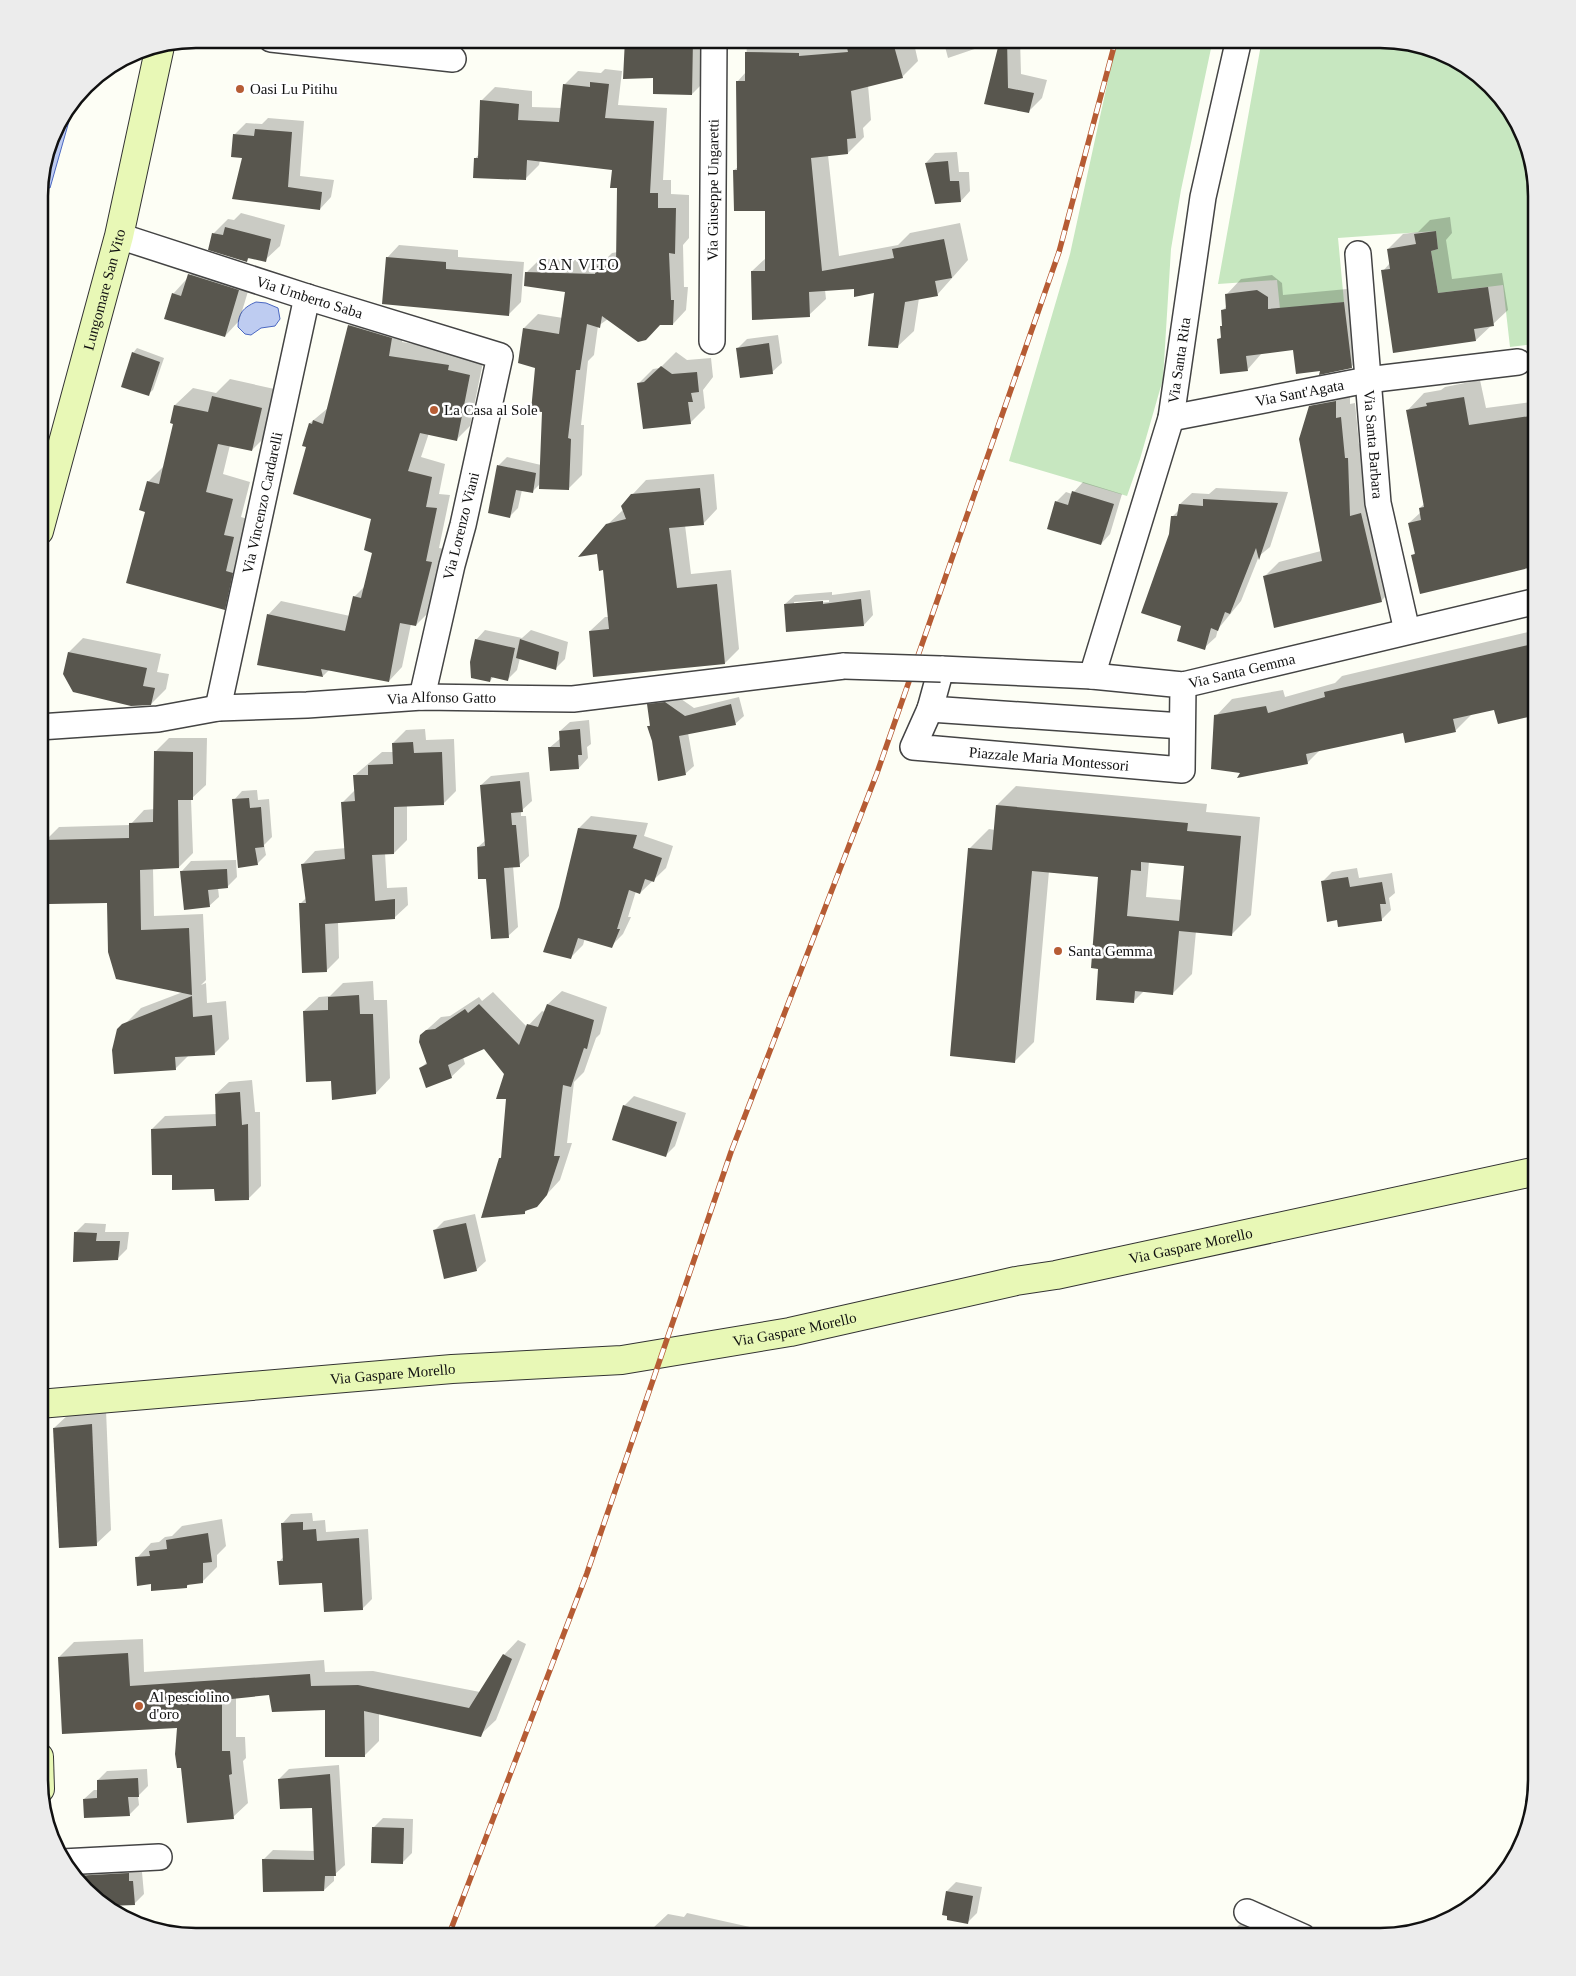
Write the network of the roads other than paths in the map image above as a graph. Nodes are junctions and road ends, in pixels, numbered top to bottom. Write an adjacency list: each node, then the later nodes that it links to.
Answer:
1 (353, 48): 5 (street)
2 (714, 48): 9 (street, Via Giuseppe Ungaretti)
3 (1236, 48): 13 (street, Via Santa Rita)
4 (159, 53): 6 (street, Lungomare San Vito)
5 (453, 59)
6 (119, 236): 8 (street, Via Umberto Saba); 14 (street, Lungomare San Vito)
7 (1358, 254): 12 (street, Via Santa Barbara)
8 (307, 298): 10 (street, Via Umberto Saba); 21 (street, Via Vincenzo Cardarelli)
9 (712, 342)
10 (500, 356): 20 (street, Via Lorenzo Viani)
11 (1518, 362): 12 (street, Via Sant'Agata)
12 (1367, 380): 13 (street, Via Sant'Agata); 16 (street, Via Santa Barbara)
13 (1170, 418): 18 (street, Via Santa Rita)
14 (48, 498)
15 (1528, 603): 16 (street, Via Santa Gemma)
16 (1407, 631): 19 (street, Via Santa Gemma)
17 (941, 669): 18 (street, Via Santa Gemma); 20 (street, Via Alfonso Gatto, bridge); 22 (street, Piazzale Maria Montessori)
18 (1092, 676): 19 (street, Via Santa Gemma)
19 (1183, 685): 24 (street, Piazzale Maria Montessori)
20 (422, 697): 21 (street, Via Alfonso Gatto)
21 (218, 708): 23 (street, Via Alfonso Gatto)
22 (930, 709): 24 (street); 24 (street, Piazzale Maria Montessori)
23 (48, 726)
24 (1182, 726)
25 (1528, 1173): 26 (street, Via Gaspare Morello)
26 (48, 1403)
27 (158, 1857): 28 (street)
28 (71, 1862)
29 (1247, 1912): 30 (street)
30 (1283, 1928)

